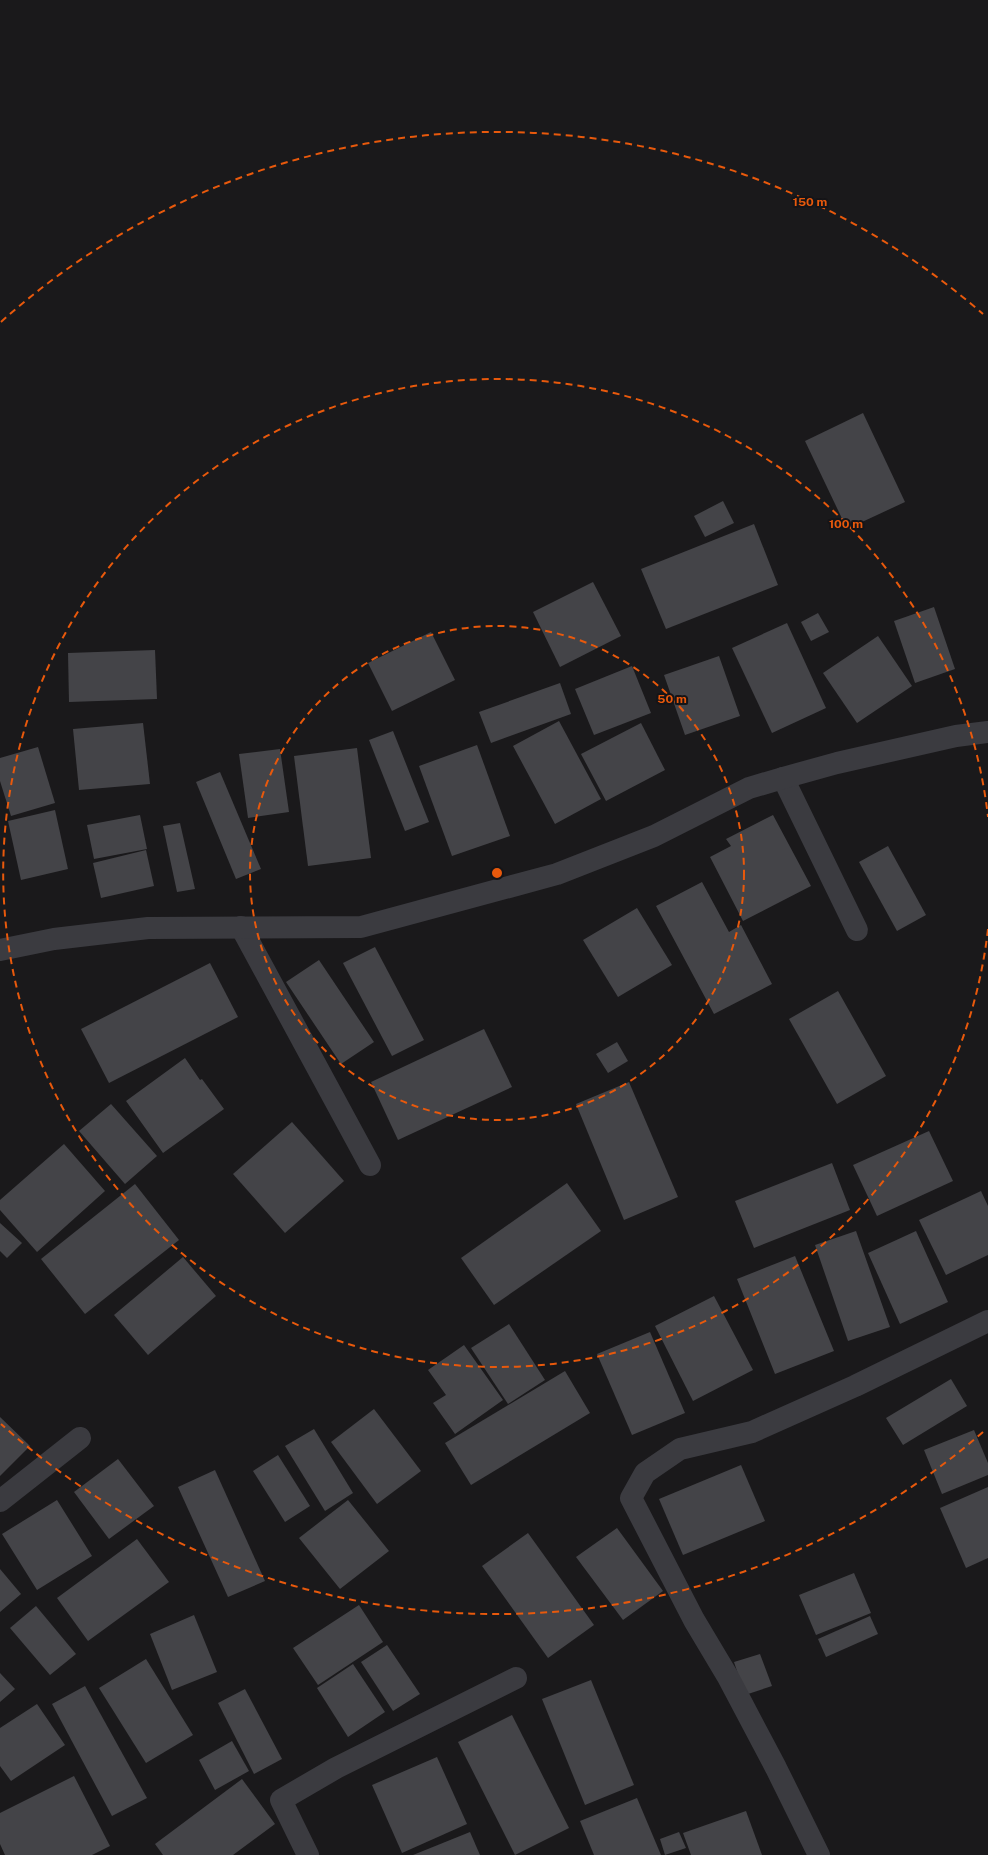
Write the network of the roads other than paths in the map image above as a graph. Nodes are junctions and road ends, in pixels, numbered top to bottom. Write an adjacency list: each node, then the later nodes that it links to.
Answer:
1 (988, 732): 2 (street)
2 (783, 778): 3 (street); 4 (street)
3 (241, 927): 5 (street); 6 (street)
4 (857, 930)
5 (0, 950)
6 (370, 1164)
7 (988, 1321): 12 (street)
8 (80, 1438): 9 (street)
9 (0, 1501)
10 (516, 1678): 11 (street)
11 (308, 1855)
12 (819, 1855)

